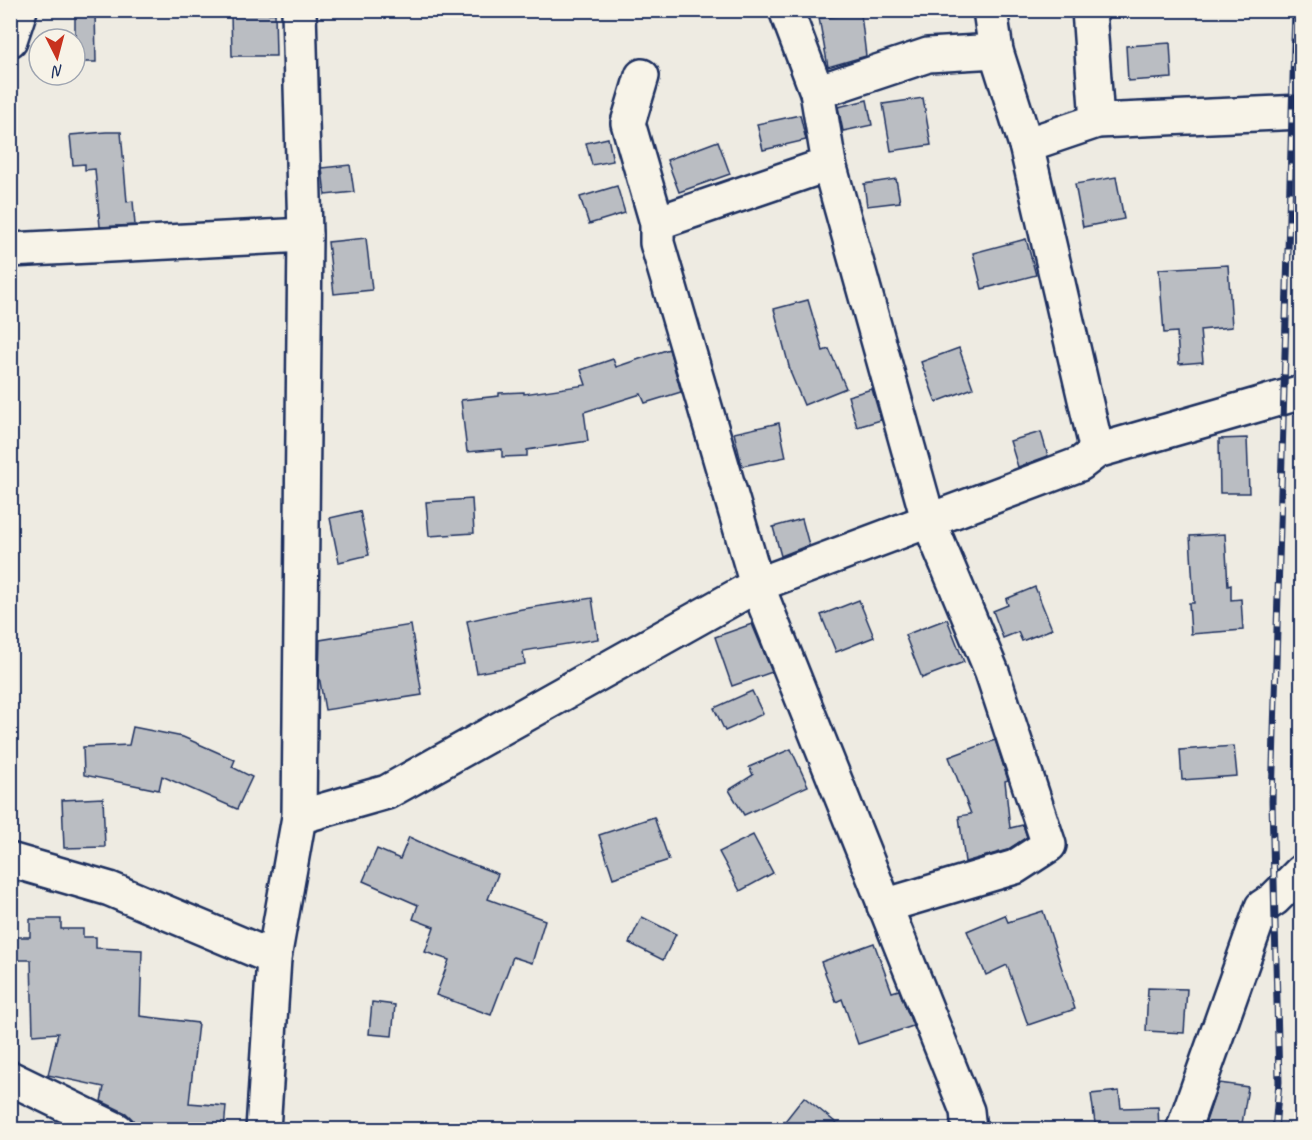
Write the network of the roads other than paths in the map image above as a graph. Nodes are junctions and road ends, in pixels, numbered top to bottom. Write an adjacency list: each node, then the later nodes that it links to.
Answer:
1 (20, 10): 6 (street)
2 (299, 10): 15 (street)
3 (786, 10): 9 (street)
4 (990, 10): 7 (street)
5 (1089, 10): 11 (street)
6 (10, 40)
7 (996, 51): 9 (street); 12 (street)
8 (642, 76): 14 (street)
9 (817, 92): 13 (street)
10 (1302, 112): 11 (street)
11 (1097, 122): 12 (street)
12 (1026, 145): 18 (street)
13 (829, 164): 14 (street); 19 (street)
14 (657, 223): 20 (street)
15 (305, 235): 16 (street); 21 (street)
16 (10, 250)
17 (1302, 392): 18 (street)
18 (1097, 451): 19 (street)
19 (928, 519): 20 (street); 26 (street)
20 (757, 585): 21 (street); 26 (street)
21 (299, 817): 27 (street)
22 (1302, 852): 24 (street)
23 (10, 860): 27 (street)
24 (1301, 872): 25 (street); 32 (street)
25 (1302, 878)
26 (885, 906): 31 (street)
27 (274, 958): 30 (street)
28 (10, 1078): 29 (street)
29 (117, 1130)
30 (263, 1130)
31 (969, 1130)
32 (1183, 1130)

